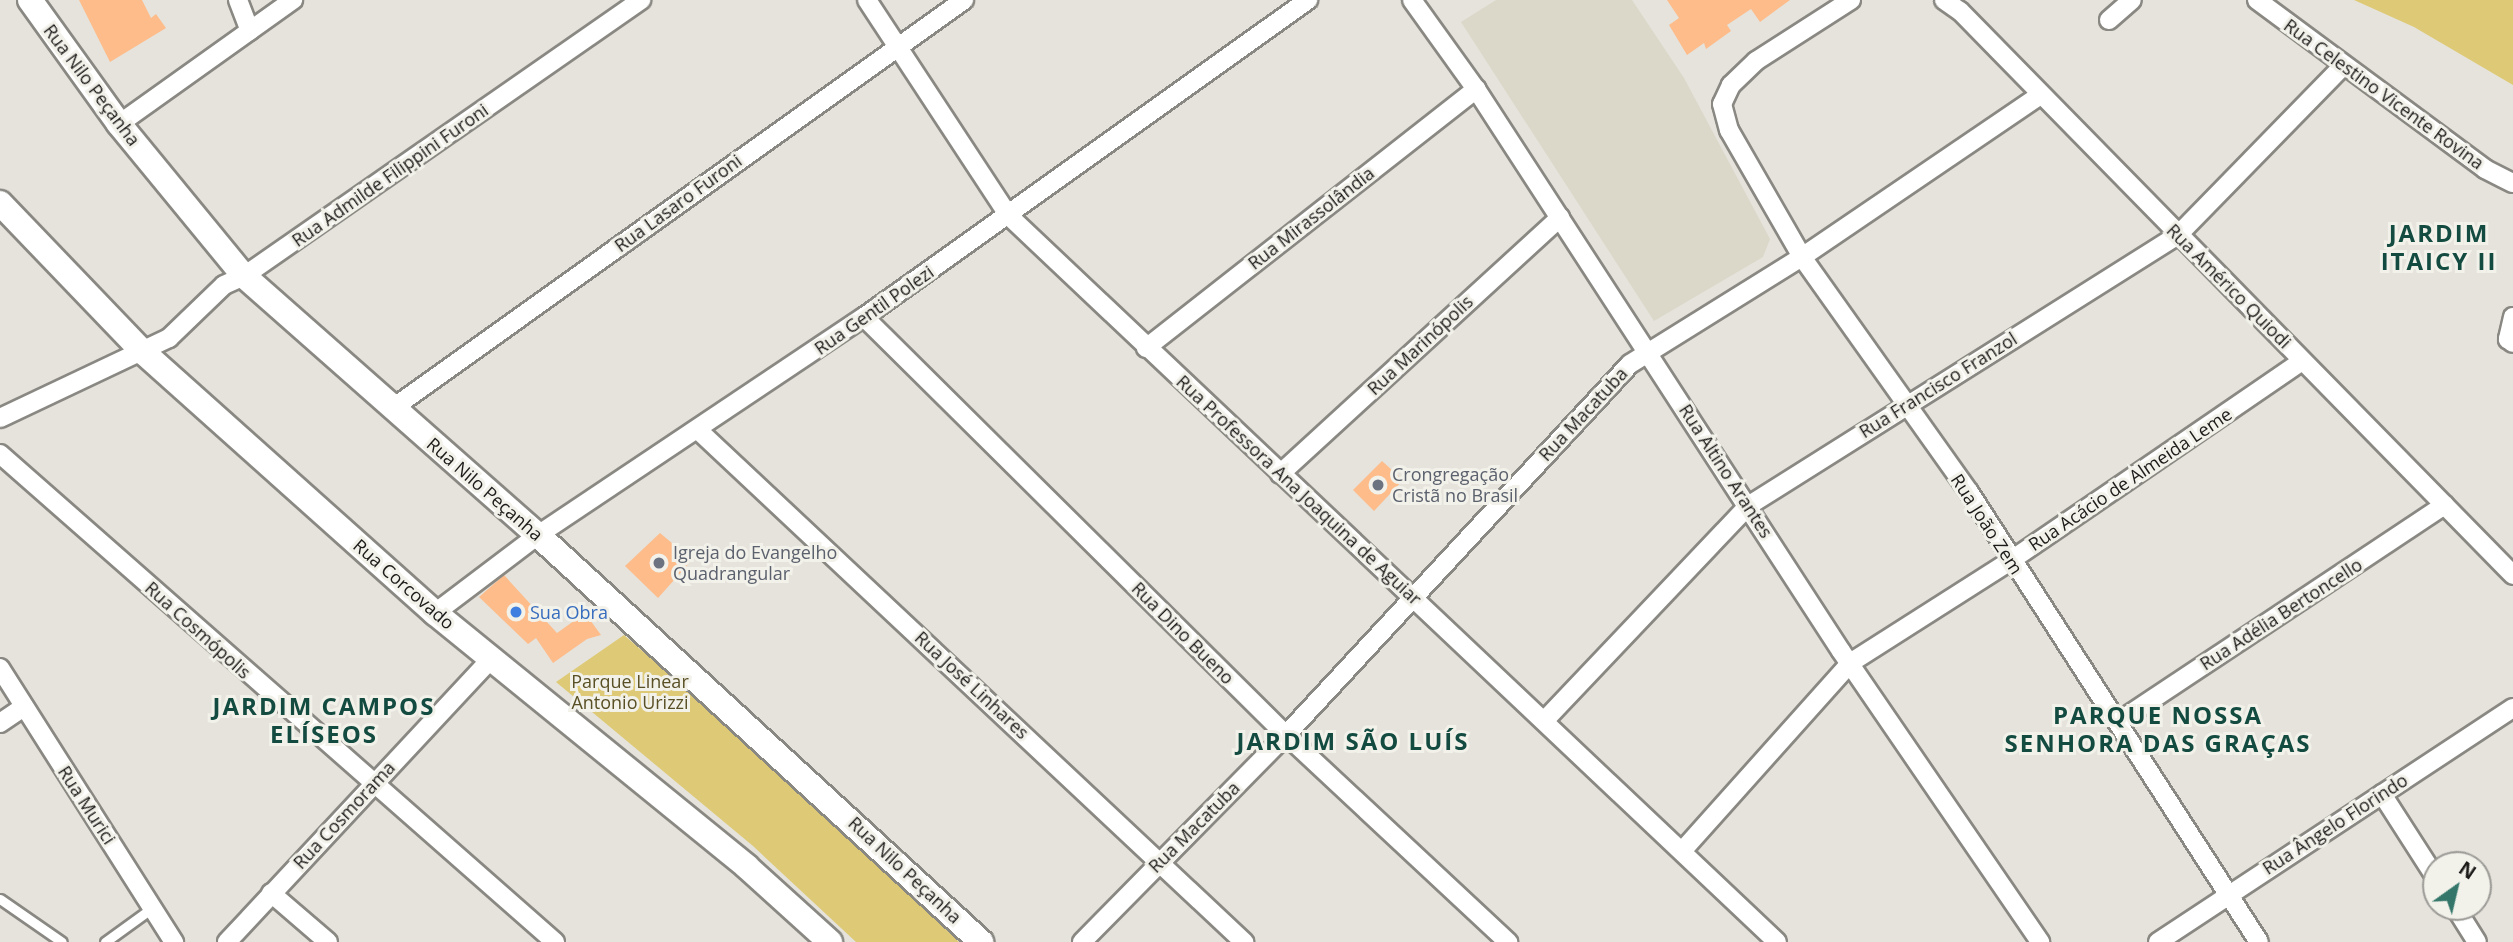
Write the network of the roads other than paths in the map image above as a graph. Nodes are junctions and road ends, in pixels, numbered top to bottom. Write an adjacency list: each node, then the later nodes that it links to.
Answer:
1 (30, 0): 19 (street, Rua Nilo Peçanha)
2 (238, 0): 14 (street)
3 (293, 0): 14 (street)
4 (642, 0): 26 (street, Rua Admilde Filippini Furoni)
5 (866, 0): 15 (street, Rua Professora Ana Joaquina de Aguiar)
6 (964, 0): 15 (street, Rua Lasaro Furoni)
7 (1308, 0): 22 (street, Rua Gentil Polezi)
8 (1412, 0): 17 (street, Rua Altino Arantes)
9 (1851, 0): 25 (street, Rua João Zem)
10 (1944, 0): 18 (street, Rua Américo Quiodi)
11 (2132, 0): 13 (street)
12 (2257, 0): 16 (street, Rua Celestino Vicente Rovina)
13 (2109, 20)
14 (250, 31): 19 (street)
15 (897, 47): 22 (street, Rua Professora Ana Joaquina de Aguiar); 35 (street, Rua Lasaro Furoni)
16 (2343, 66): 20 (street, Rua Celestino Vicente Rovina); 24 (street, Rua Francisco Franzol)
17 (1476, 89): 23 (street, Rua Altino Arantes); 30 (street, Rua Mirassolândia)
18 (2040, 96): 24 (street, Rua Américo Quiodi); 25 (street, Rua Macatuba)
19 (119, 124): 26 (street, Rua Nilo Peçanha)
20 (2513, 183)
21 (0, 203): 32 (street, Rua Corcovado)
22 (1008, 215): 27 (street, Rua Gentil Polezi); 30 (street, Rua Professora Ana Joaquina de Aguiar)
23 (1560, 217): 31 (street, Rua Altino Arantes); 39 (street, Rua Marinópolis)
24 (2178, 234): 33 (street, Rua Américo Quiodi); 34 (street, Rua Francisco Franzol)
25 (1802, 257): 31 (street, Rua Macatuba); 34 (street, Rua João Zem)
26 (244, 276): 32 (street, Rua Admilde Filippini Furoni); 35 (street, Rua Nilo Peçanha)
27 (864, 317): 37 (street, Rua Gentil Polezi); 55 (street, Rua Dino Bueno)
28 (2513, 317): 29 (street)
29 (2513, 344)
30 (1146, 348): 39 (street, Rua Professora Ana Joaquina de Aguiar)
31 (1648, 350): 41 (street, Rua Altino Arantes); 45 (street, Rua Macatuba)
32 (143, 352): 36 (street, Rua Admilde Filippini Furoni); 46 (street, Rua Corcovado)
33 (2302, 361): 40 (street, Rua Américo Quiodi); 43 (street, Rua Acácio de Almeida Leme)
34 (1906, 404): 41 (street, Rua Francisco Franzol); 43 (street, Rua João Zem)
35 (393, 408): 42 (street, Rua Nilo Peçanha)
36 (0, 418)
37 (698, 430): 42 (street, Rua Gentil Polezi); 60 (street, Rua José Linhares)
38 (0, 454): 56 (street, Rua Cosmópolis)
39 (1280, 474): 45 (street, Rua Professora Ana Joaquina de Aguiar)
40 (2445, 505): 44 (street, Rua Américo Quiodi); 53 (street, Rua Adélia Bertoncello)
41 (1748, 506): 48 (street, Rua Altino Arantes); 52 (street, Rua Francisco Franzol)
42 (538, 535): 46 (street, Rua Gentil Polezi); 73 (street, Rua Nilo Peçanha)
43 (2010, 561): 48 (street, Rua Acácio de Almeida Leme); 53 (street, Rua João Zem)
44 (2513, 575)
45 (1413, 596): 52 (street, Rua Professora Ana Joaquina de Aguiar); 55 (street, Rua Macatuba)
46 (435, 613): 47 (street, Rua Corcovado)
47 (491, 659): 56 (street, Rua Cosmorama); 72 (street, Rua Corcovado)
48 (1850, 663): 58 (street, Rua Acácio de Almeida Leme); 78 (street, Rua Altino Arantes)
49 (0, 668): 50 (street, Rua Murici)
50 (24, 707): 54 (street); 64 (street, Rua Murici)
51 (2513, 708): 57 (street, Rua Ângelo Florindo)
52 (1545, 720): 58 (street, Rua Professora Ana Joaquina de Aguiar)
53 (2118, 722): 62 (street, Rua João Zem)
54 (0, 723)
55 (1286, 734): 60 (street, Rua Macatuba); 76 (street, Rua Dino Bueno)
56 (372, 786): 61 (street, Rua Cosmorama); 71 (street, Rua Cosmópolis)
57 (2382, 794): 59 (street); 62 (street, Rua Ângelo Florindo)
58 (1683, 850): 77 (street, Rua Professora Ana Joaquina de Aguiar)
59 (2422, 856)
60 (1160, 860): 74 (street, Rua Macatuba); 75 (street, Rua José Linhares)
61 (271, 893): 69 (street, Rua Cosmorama); 70 (street)
62 (2229, 895): 79 (street, Rua Ângelo Florindo); 80 (street, Rua João Zem)
63 (0, 899): 66 (lane)
64 (152, 908): 67 (lane); 68 (street, Rua Murici)
65 (2464, 921): 81 (street)
66 (62, 942)
67 (105, 942)
68 (174, 942)
69 (227, 942)
70 (328, 942)
71 (555, 942)
72 (830, 942)
73 (981, 942)
74 (1082, 942)
75 (1244, 942)
76 (1508, 942)
77 (1777, 942)
78 (2040, 942)
79 (2158, 942)
80 (2259, 942)
81 (2477, 942)

